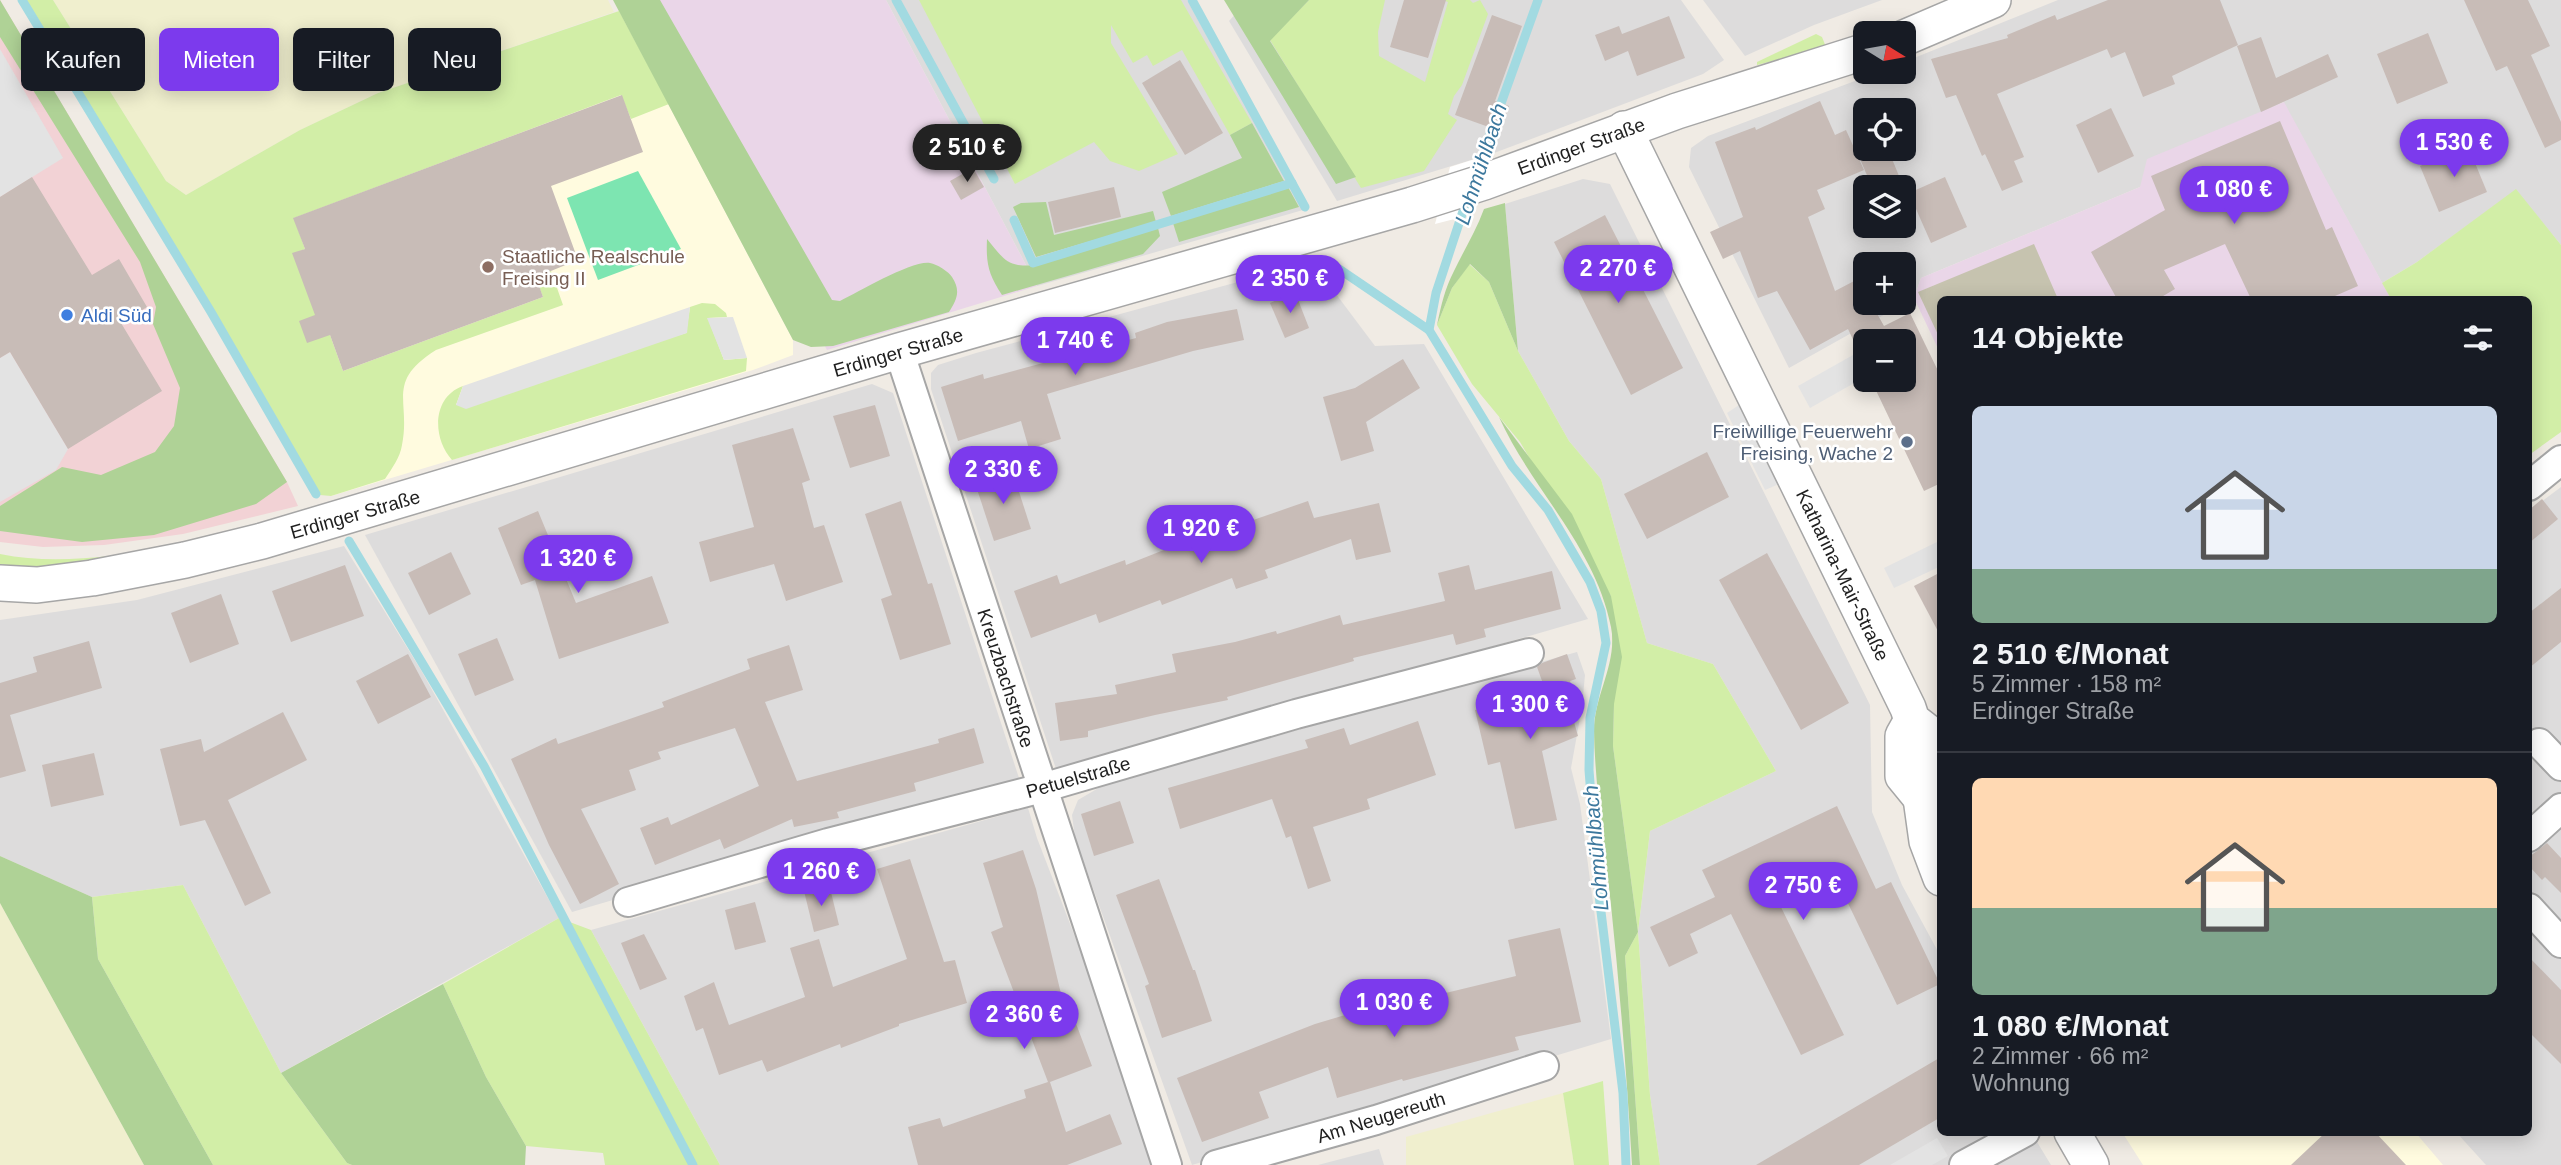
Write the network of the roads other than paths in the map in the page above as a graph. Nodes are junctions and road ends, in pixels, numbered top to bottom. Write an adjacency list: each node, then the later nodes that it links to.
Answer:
1 (1993, 0): 2 (street)
2 (1916, 32)
3 (1853, 55): 4 (street, Erdinger Straße)
4 (1624, 129): 5 (street, Erdinger Straße); 13 (street, Katharina-Mair-Straße)
5 (899, 351): 8 (street, Erdinger Straße); 12 (street, Kreuzbachstraße)
6 (2561, 460): 7 (street)
7 (2532, 484)
8 (0, 583)
9 (1529, 653): 12 (street, Petuelstraße)
10 (2539, 743): 11 (street)
11 (2561, 766)
12 (1042, 788): 17 (street, Petuelstraße); 23 (street, Kreuzbachstraße)
13 (1928, 806): 16 (street, Katharina-Mair-Straße)
14 (2561, 808): 15 (street)
15 (2532, 833)
16 (1937, 867)
17 (628, 902)
18 (2532, 911): 19 (street)
19 (2561, 943)
20 (1544, 1066): 24 (street, Am Neugereuth)
21 (2018, 1136): 25 (street)
22 (2074, 1136): 26 (street)
23 (1167, 1165)
24 (1216, 1165)
25 (1964, 1165)
26 (2091, 1165)

